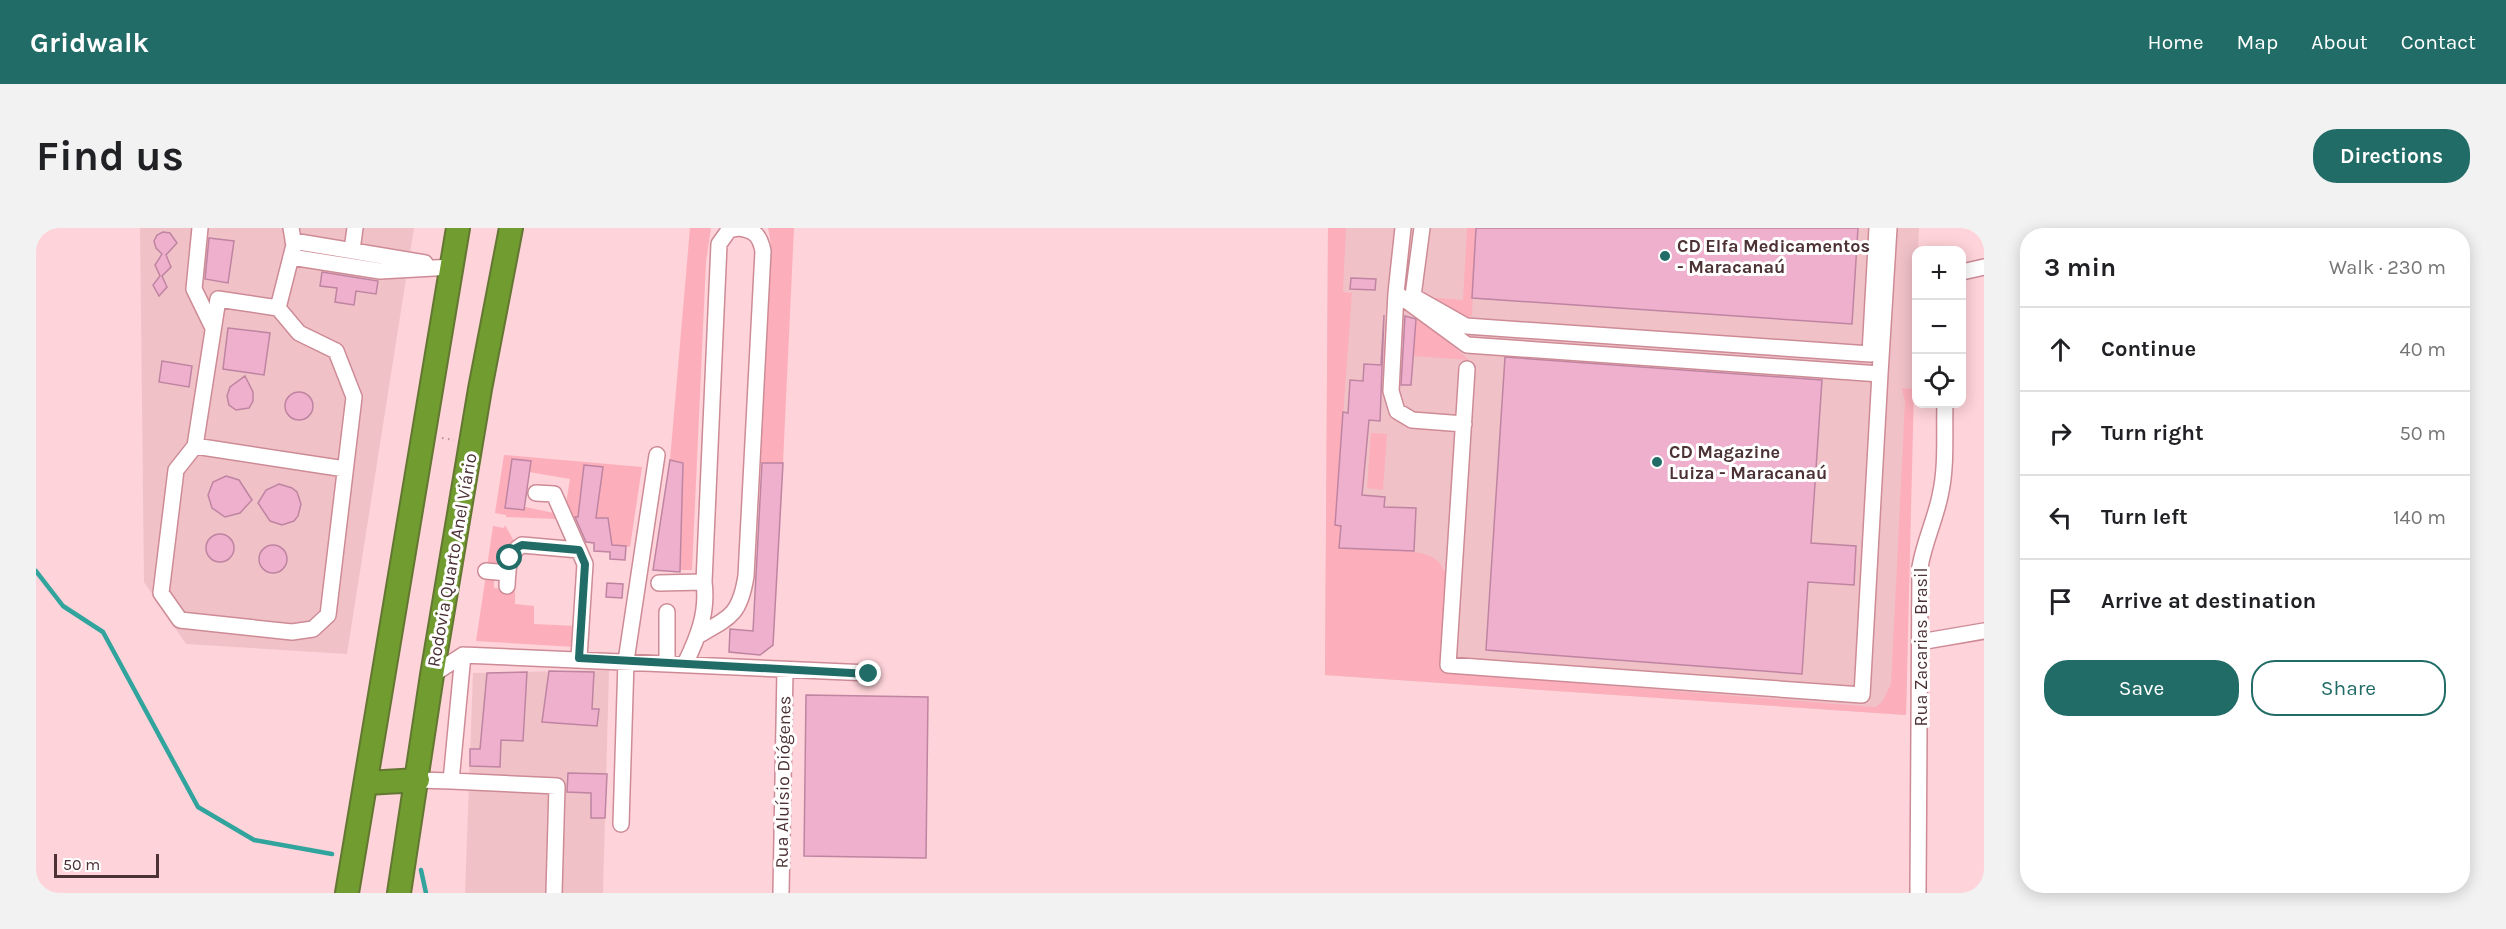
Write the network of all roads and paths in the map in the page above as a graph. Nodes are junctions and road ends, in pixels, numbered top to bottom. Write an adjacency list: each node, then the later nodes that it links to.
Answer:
1 (200, 228): 17 (street)
2 (355, 228): 11 (street)
3 (458, 228): 12 (highway)
4 (511, 228): 23 (highway, Rodovia Quarto Anel Viário)
5 (739, 228): 30 (street); 34 (street)
6 (1403, 228): 15 (street)
7 (1422, 228): 8 (street)
8 (1877, 228)
9 (1889, 228): 19 (street)
10 (292, 242): 11 (street); 12 (street); 16 (street)
11 (352, 250): 12 (street)
12 (452, 267): 22 (highway)
13 (1984, 267): 14 (street)
14 (1966, 270)
15 (1396, 293): 19 (street); 21 (street)
16 (278, 308): 17 (street); 26 (street)
17 (213, 328): 24 (street)
18 (1467, 369): 21 (street)
19 (1880, 374): 21 (street)
20 (1945, 408): 35 (street, Rua Zacarias Brasil)
21 (1464, 424)
22 (424, 435): 23 (path); 46 (highway)
23 (471, 443): 43 (highway, Rodovia Quarto Anel Viário)
24 (195, 446): 26 (street); 26 (street)
25 (657, 454): 38 (street)
26 (345, 469)
27 (536, 493): 28 (street)
28 (579, 550): 29 (street); 37 (street)
29 (486, 571)
30 (704, 582): 31 (street); 34 (street)
31 (658, 583)
32 (667, 612): 39 (street)
33 (1984, 631): 35 (street)
34 (699, 635): 40 (street)
35 (1920, 642): 52 (street, Rua Zacarias Brasil)
36 (463, 654): 37 (street); 43 (street); 45 (street)
37 (579, 658): 38 (street)
38 (626, 661): 39 (street); 47 (street)
39 (667, 663): 40 (street)
40 (685, 664): 41 (street)
41 (785, 670): 42 (street); 51 (street, Rua Aluísio Diógenes)
42 (869, 674)
43 (432, 675): 44 (highway, Rodovia Quarto Anel Viário)
44 (418, 780): 45 (street); 46 (highway); 49 (highway, Rodovia Quarto Anel Viário)
45 (451, 781): 50 (street)
46 (367, 783): 48 (highway)
47 (621, 824)
48 (347, 893)
49 (399, 893)
50 (554, 893)
51 (781, 893)
52 (1918, 893)

